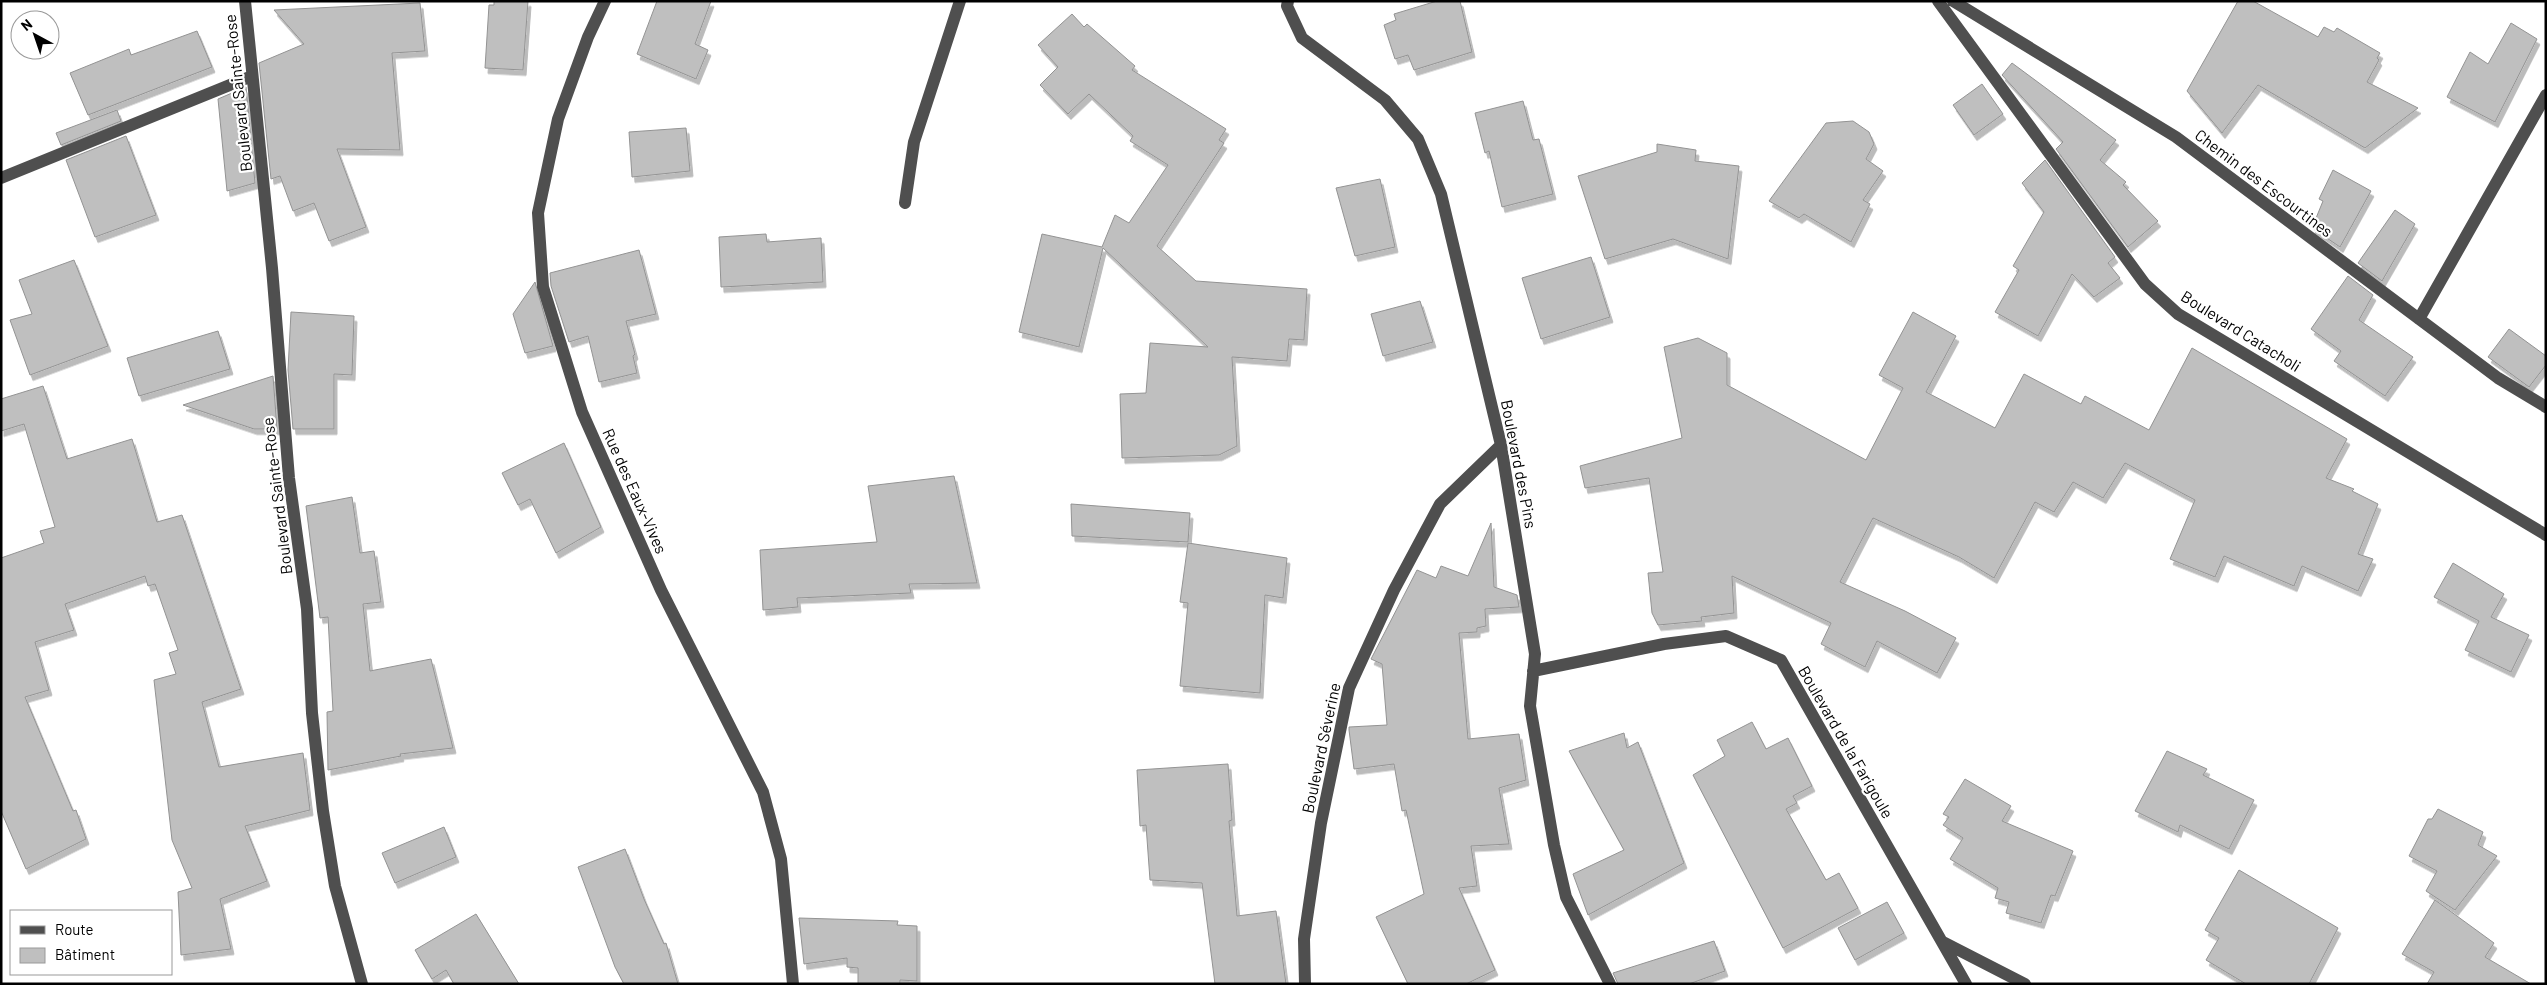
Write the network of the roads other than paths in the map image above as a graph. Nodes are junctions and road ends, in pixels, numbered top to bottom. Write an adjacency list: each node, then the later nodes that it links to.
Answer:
1 (245, 1): 7 (street, Boulevard Sainte-Rose)
2 (605, 1): 18 (street, Rue des Eaux-Vives)
3 (960, 1): 10 (street)
4 (1288, 1): 13 (street, Boulevard des Pins)
5 (1938, 1): 14 (street, Boulevard Catacholi)
6 (1953, 1): 11 (street, Chemin des Escourtines)
7 (252, 76): 9 (street); 17 (street, Boulevard Sainte-Rose)
8 (2546, 95): 11 (street)
9 (1, 178)
10 (905, 203)
11 (2419, 319): 12 (street, Chemin des Escourtines)
12 (2546, 407)
13 (1501, 445): 15 (street, Boulevard des Pins); 19 (street, Boulevard Séverine)
14 (2546, 536)
15 (1533, 671): 16 (street, Boulevard de la Farigoule); 20 (street, Boulevard des Pins)
16 (1942, 942): 21 (street, Boulevard de la Farigoule); 22 (street)
17 (362, 984)
18 (793, 984)
19 (1305, 984)
20 (1610, 984)
21 (1966, 984)
22 (2025, 984)

